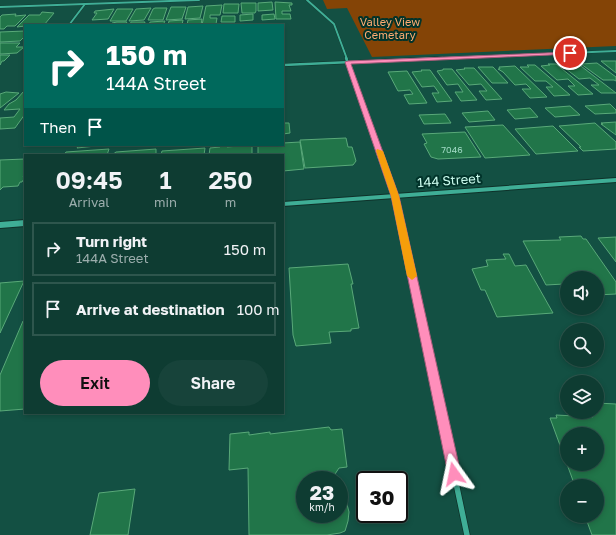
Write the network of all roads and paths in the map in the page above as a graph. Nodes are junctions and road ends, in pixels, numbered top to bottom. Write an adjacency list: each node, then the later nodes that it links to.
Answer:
1 (199, 0): 3 (street)
2 (307, 0): 7 (street)
3 (85, 4): 4 (street); 5 (street)
4 (0, 7)
5 (70, 24)
6 (616, 51): 7 (street)
7 (348, 62): 8 (street); 10 (street)
8 (284, 65)
9 (616, 180): 10 (main road, 144 Street)
10 (395, 196): 11 (main road, 144 Street); 14 (street)
11 (284, 204)
12 (24, 223): 13 (main road)
13 (0, 225)
14 (467, 535)

